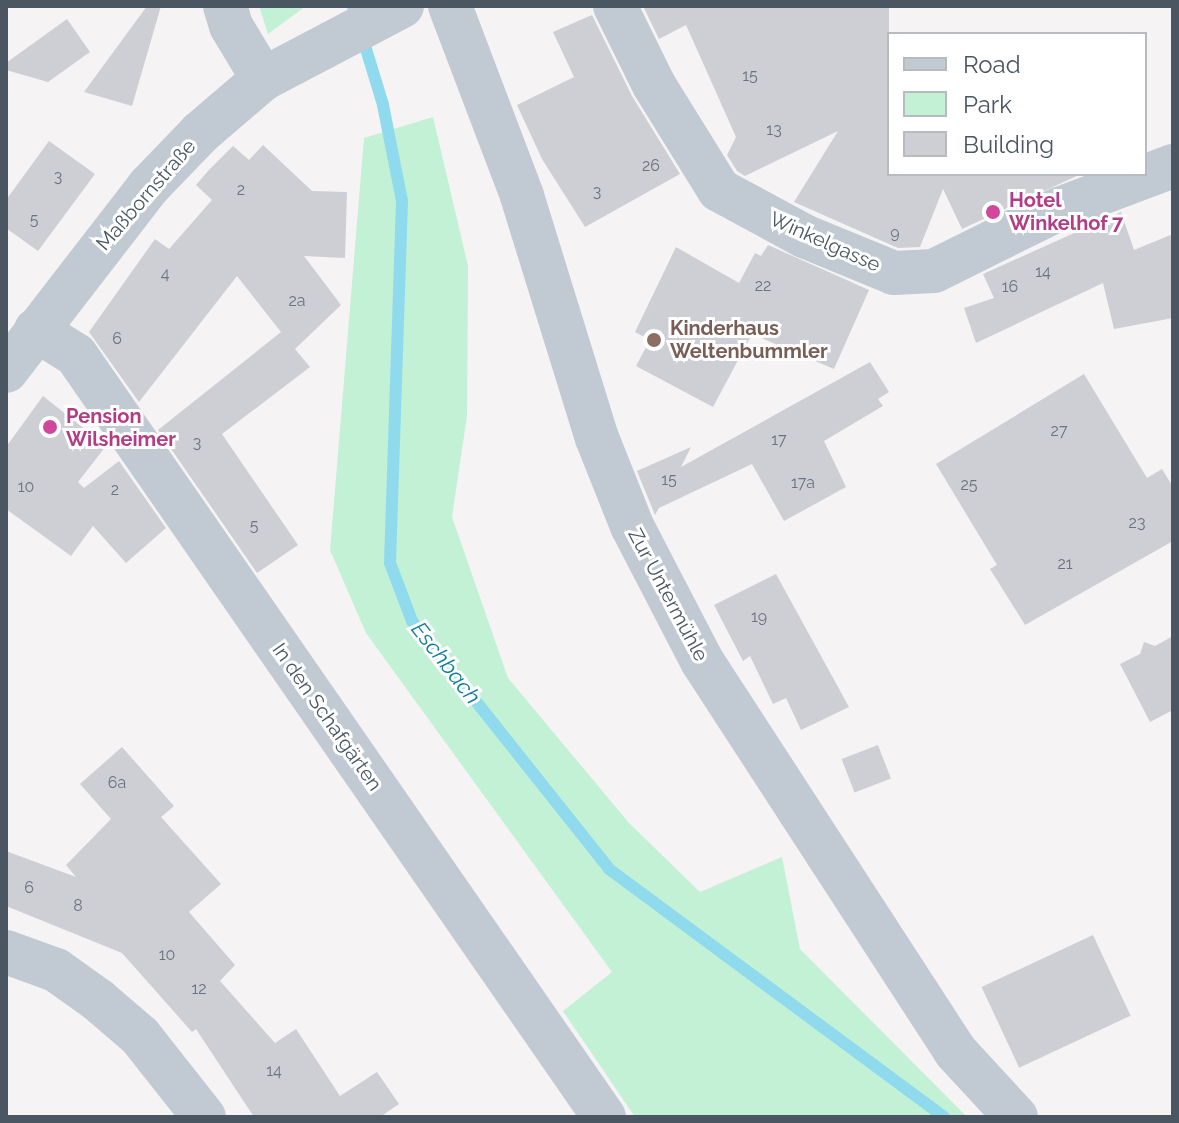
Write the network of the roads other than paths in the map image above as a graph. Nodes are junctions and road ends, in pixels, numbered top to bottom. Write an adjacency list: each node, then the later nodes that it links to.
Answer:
1 (225, 6): 5 (street)
2 (402, 6): 5 (street, Maßbornstraße)
3 (450, 6): 14 (street, Zur Untermühle)
4 (615, 6): 7 (street, Winkelgasse)
5 (263, 79): 9 (street, Maßbornstraße)
6 (1173, 166): 8 (street, Winkelgasse)
7 (1146, 176)
8 (1147, 176)
9 (36, 330): 10 (street, Maßbornstraße); 13 (street, In den Schafgärten)
10 (6, 371)
11 (6, 952): 12 (street)
12 (204, 1117)
13 (604, 1117)
14 (1016, 1117)

